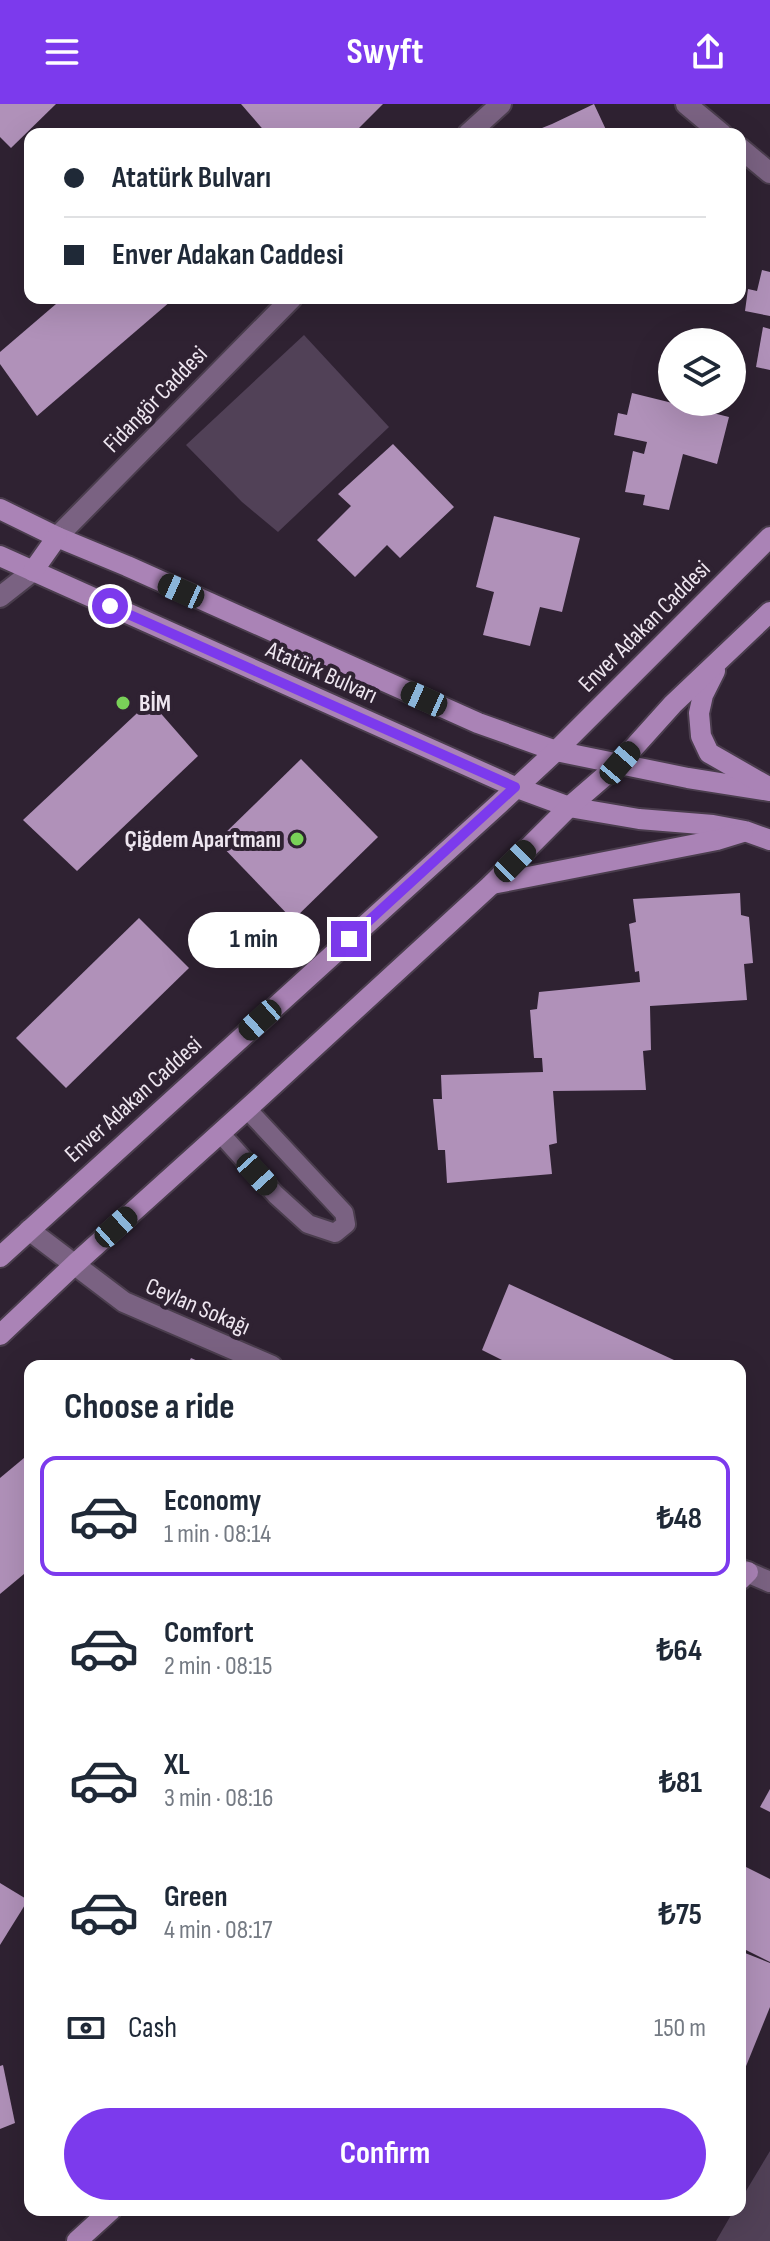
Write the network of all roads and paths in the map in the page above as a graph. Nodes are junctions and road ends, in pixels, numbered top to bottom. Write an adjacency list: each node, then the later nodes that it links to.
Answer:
1 (501, 104): 3 (street)
2 (686, 104): 4 (street)
3 (475, 128)
4 (715, 128)
5 (746, 153): 6 (street)
6 (770, 173)
7 (286, 304): 9 (street, Fidangör Caddesi)
8 (0, 509): 9 (main road, Atatürk Bulvarı)
9 (57, 537): 12 (main road); 16 (main road, Atatürk Bulvarı)
10 (770, 537): 16 (main road, Enver Adakan Caddesi)
11 (0, 556): 12 (main road, Atatürk Bulvarı)
12 (33, 571): 13 (street); 18 (main road, Atatürk Bulvarı)
13 (0, 597)
14 (770, 612): 15 (main road)
15 (738, 644): 17 (main road); 19 (main road)
16 (556, 751): 17 (main road, Atatürk Bulvarı); 18 (main road, Enver Adakan Caddesi)
17 (620, 763): 19 (main road, Atatürk Bulvarı); 20 (main road)
18 (515, 787): 20 (main road, Atatürk Bulvarı); 26 (main road, Enver Adakan Caddesi)
19 (770, 790)
20 (569, 807): 21 (main road, Atatürk Bulvarı); 23 (main road)
21 (745, 831): 22 (main road, Atatürk Bulvarı); 23 (main road)
22 (770, 840)
23 (492, 884): 24 (main road)
24 (247, 1109): 25 (main road); 25 (lane)
25 (220, 1133): 28 (main road)
26 (29, 1230): 27 (main road, Enver Adakan Caddesi); 28 (street, Ceylan Sokağı)
27 (0, 1257)
28 (75, 1264): 29 (main road); 30 (street, Ceylan Sokağı)
29 (0, 1335)
30 (258, 1360)
31 (746, 1575): 32 (street)
32 (770, 1582)
33 (104, 2216): 34 (main road)
34 (77, 2241)

